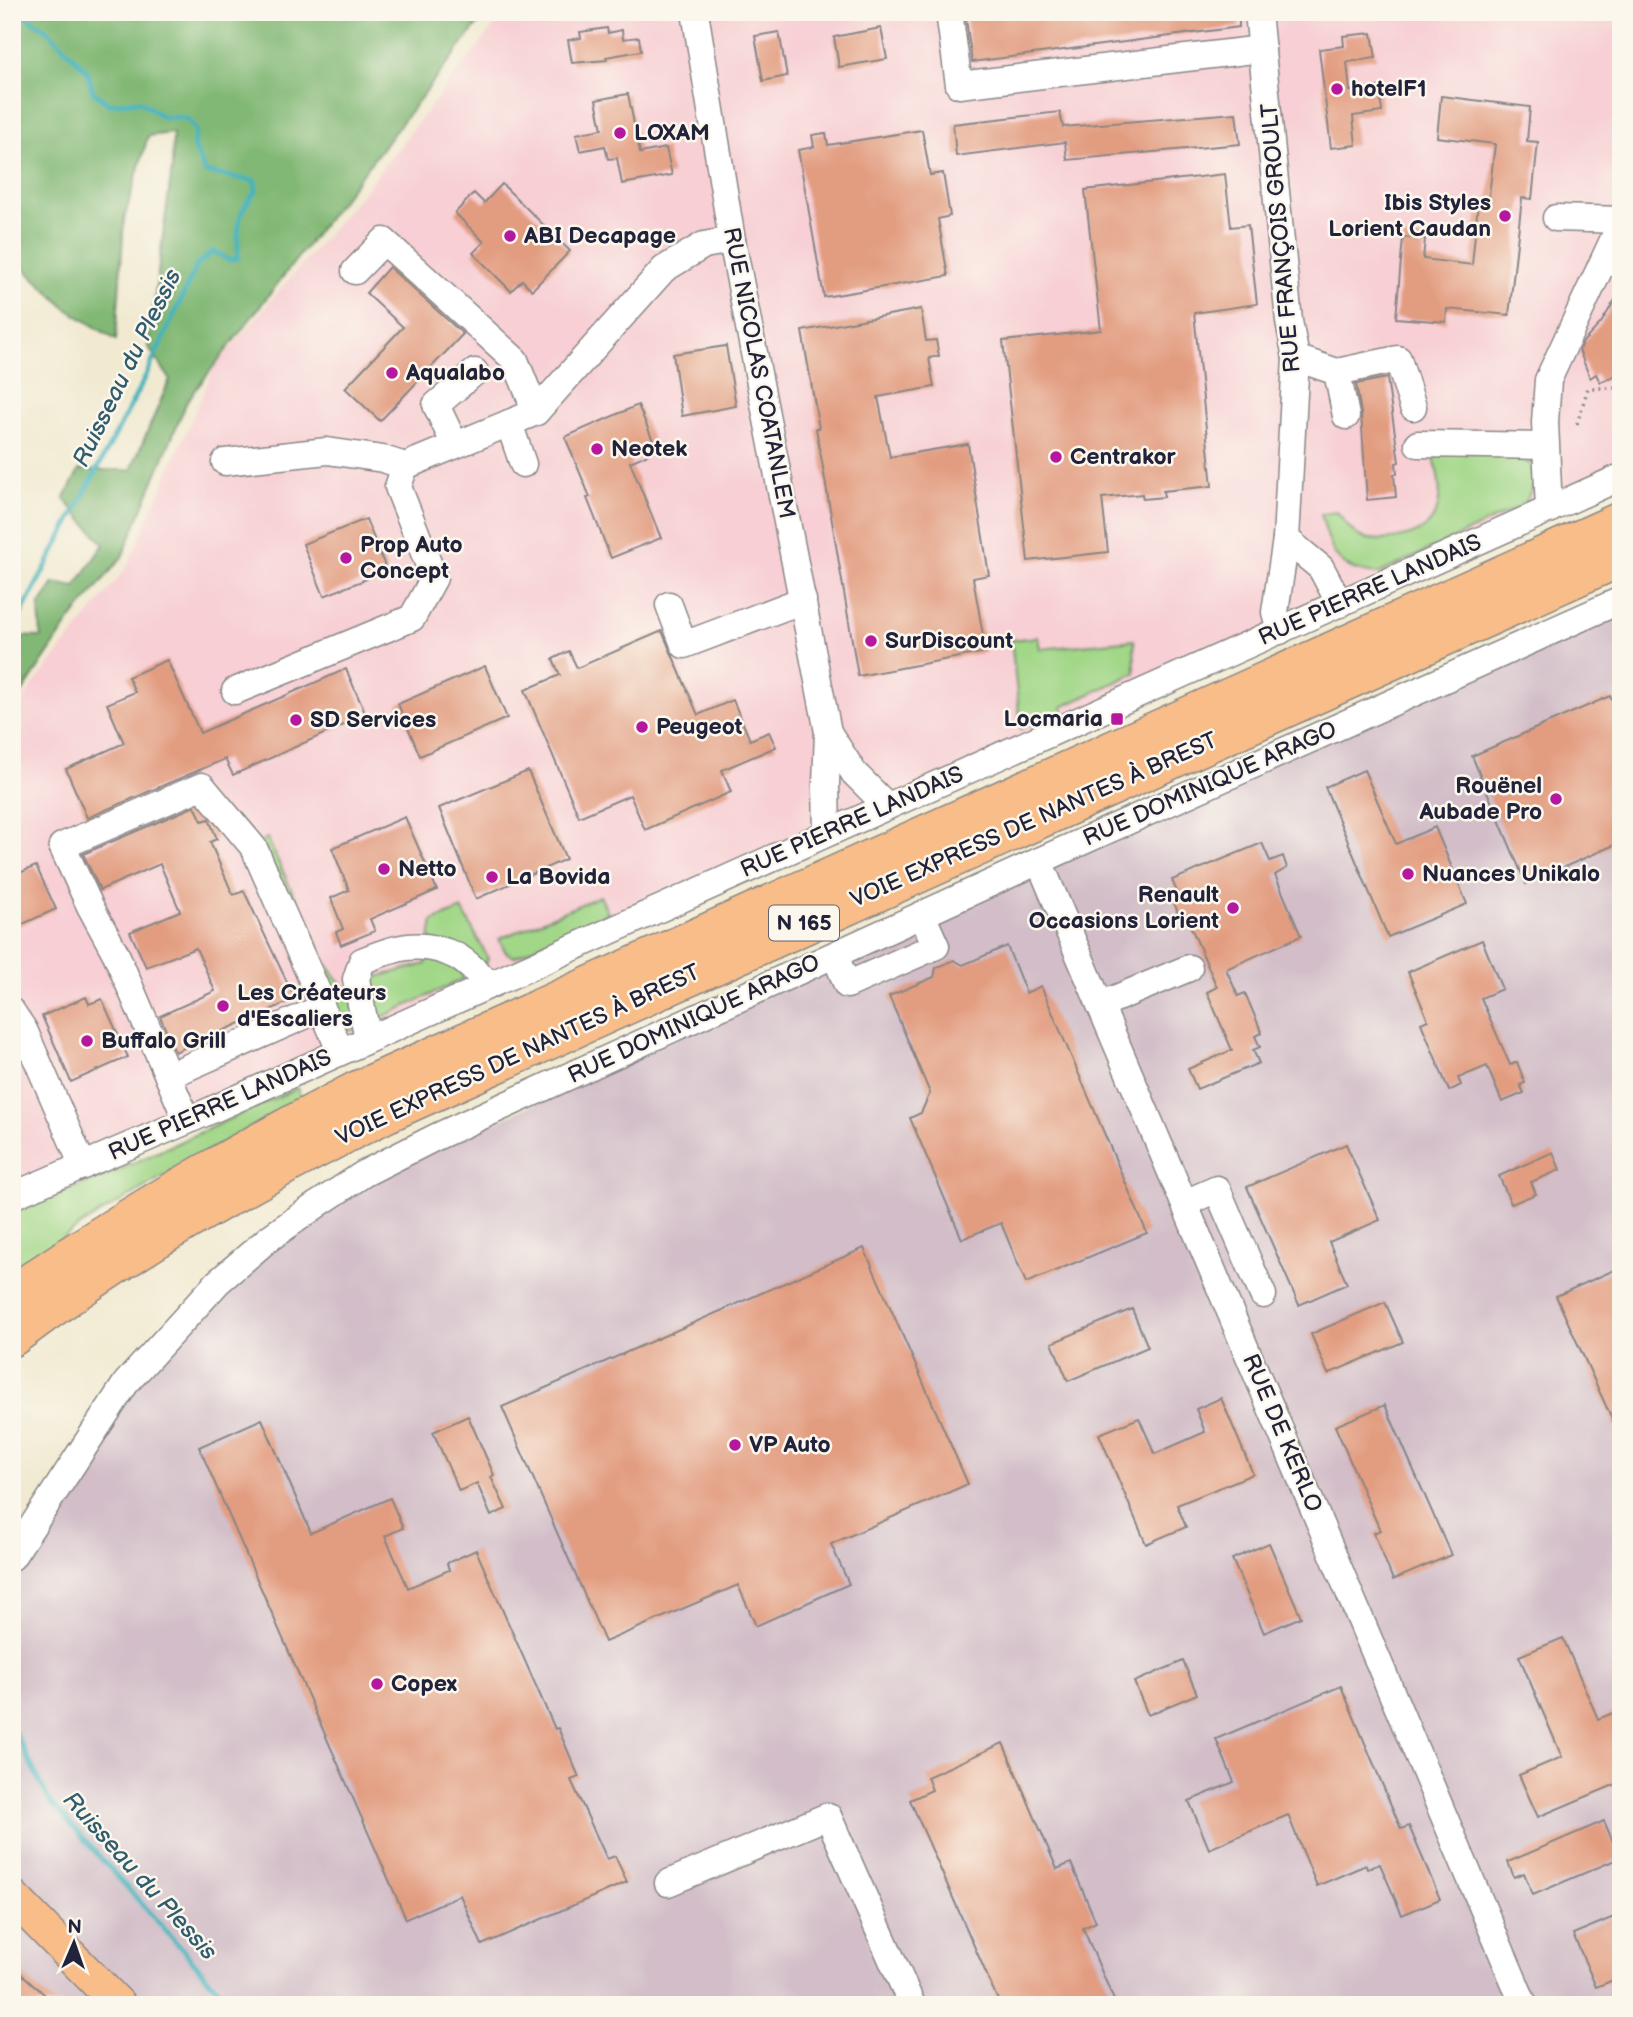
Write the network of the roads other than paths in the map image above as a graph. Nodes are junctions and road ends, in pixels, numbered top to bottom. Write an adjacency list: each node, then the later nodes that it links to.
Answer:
1 (695, 12): 7 (street, RUE NICOLAS COATANLEM)
2 (949, 12): 4 (street)
3 (1258, 12): 4 (street, RUE FRANÇOIS GROULT)
4 (1262, 49): 9 (street, RUE FRANÇOIS GROULT)
5 (1556, 218): 6 (street)
6 (1621, 222): 18 (street)
7 (732, 240): 13 (street); 27 (street, RUE NICOLAS COATANLEM)
8 (355, 271): 13 (street)
9 (1296, 358): 11 (street); 25 (street, RUE FRANÇOIS GROULT)
10 (475, 372): 17 (street)
11 (1337, 372): 12 (street); 14 (street)
12 (1413, 407)
13 (536, 412): 15 (street)
14 (1346, 416)
15 (509, 423): 17 (street); 20 (street)
16 (1418, 444): 18 (street)
17 (455, 446): 21 (street)
18 (1545, 446): 23 (street)
19 (225, 462): 21 (street)
20 (523, 464)
21 (405, 466): 32 (street)
22 (1621, 477): 23 (street, RUE PIERRE LANDAIS)
23 (1549, 510): 29 (street, RUE PIERRE LANDAIS)
24 (1621, 521): 49 (highway, VOIE EXPRESS DE NANTES À BREST / N 165)
25 (1286, 539): 29 (street); 31 (street, RUE FRANÇOIS GROULT)
26 (1621, 557): 51 (highway, VOIE EXPRESS DE NANTES À BREST / N 165)
27 (803, 600): 30 (street); 33 (street, RUE NICOLAS COATANLEM)
28 (1621, 600): 36 (street, RUE DOMINIQUE ARAGO)
29 (1340, 604): 31 (street, RUE PIERRE LANDAIS)
30 (669, 606)
31 (1280, 631): 34 (street, RUE PIERRE LANDAIS)
32 (235, 691)
33 (828, 732): 34 (street, RUE NICOLAS COATANLEM); 35 (street, RUE NICOLAS COATANLEM)
34 (887, 806): 35 (street, RUE PIERRE LANDAIS)
35 (827, 832): 38 (street, RUE PIERRE LANDAIS)
36 (1040, 861): 39 (street, RUE DE KERLO); 52 (street, RUE DOMINIQUE ARAGO)
37 (1189, 968): 39 (street)
38 (490, 984): 42 (street, RUE PIERRE LANDAIS); 42 (street)
39 (1100, 1005): 48 (street, RUE DE KERLO)
40 (322, 1008): 43 (street); 44 (street); 44 (street)
41 (12, 1012): 46 (street, RUE PIERRE LANDAIS)
42 (368, 1039): 43 (street, RUE PIERRE LANDAIS)
43 (341, 1051): 45 (street, RUE PIERRE LANDAIS)
44 (168, 1076): 45 (street)
45 (187, 1121): 46 (street, RUE PIERRE LANDAIS)
46 (83, 1166): 47 (street, RUE PIERRE LANDAIS)
47 (12, 1196)
48 (1185, 1203): 50 (street); 57 (street, RUE DE KERLO)
49 (12, 1295)
50 (1264, 1295)
51 (12, 1337)
52 (12, 1557)
53 (668, 1883): 56 (street)
54 (12, 1896): 55 (main road)
55 (118, 2004)
56 (912, 2005)
57 (1524, 2005)

